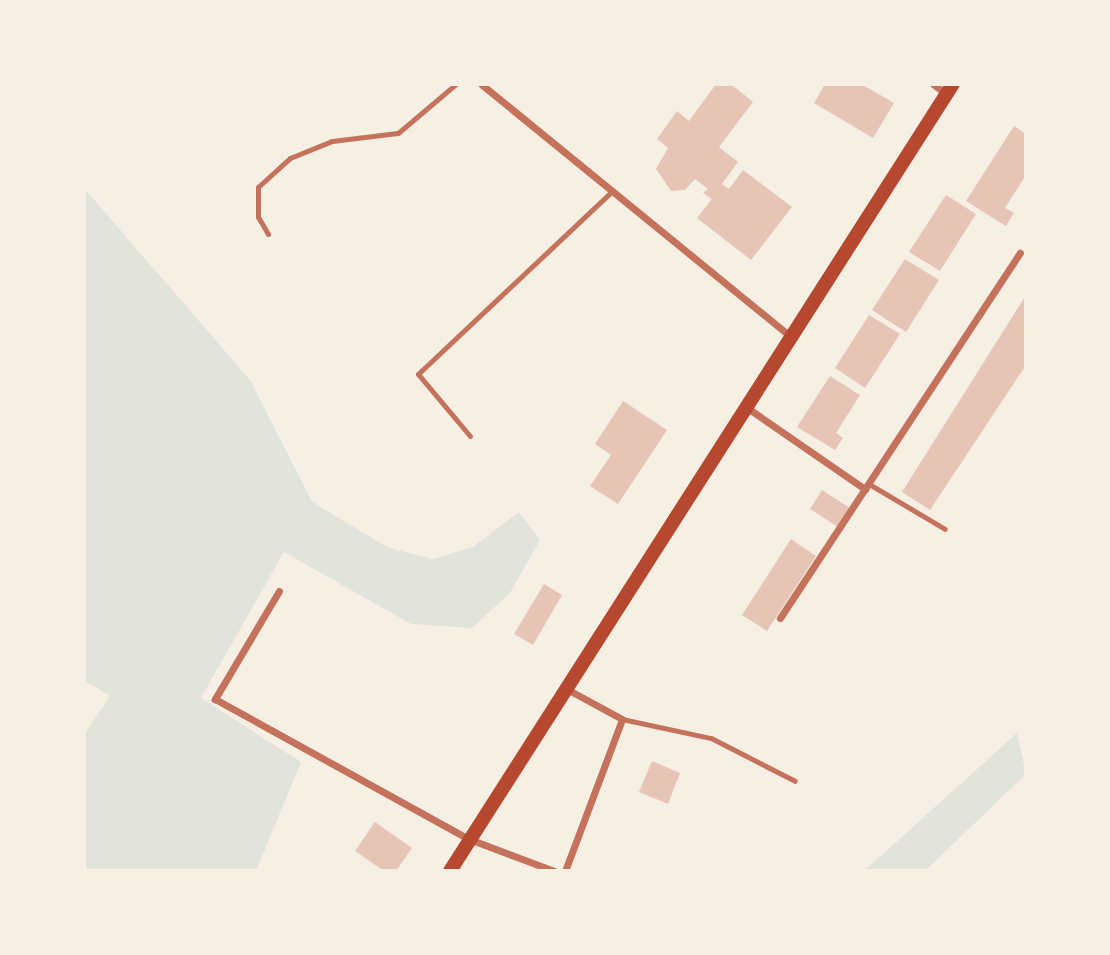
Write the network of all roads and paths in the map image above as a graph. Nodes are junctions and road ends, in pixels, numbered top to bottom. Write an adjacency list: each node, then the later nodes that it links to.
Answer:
1 (456, 84): 6 (lane)
2 (481, 84): 5 (street)
3 (933, 84): 4 (street)
4 (949, 89): 8 (main road)
5 (612, 191): 8 (street); 10 (lane)
6 (268, 234)
7 (1020, 253): 11 (street)
8 (790, 336): 9 (main road)
9 (745, 406): 11 (street); 15 (main road)
10 (470, 436)
11 (867, 486): 12 (lane); 14 (street)
12 (945, 529)
13 (279, 591): 18 (street)
14 (780, 618)
15 (565, 688): 16 (street); 18 (main road)
16 (622, 719): 17 (lane); 21 (street)
17 (794, 781)
18 (469, 839): 19 (main road); 20 (street)
19 (450, 871)
20 (554, 871)
21 (565, 871)

